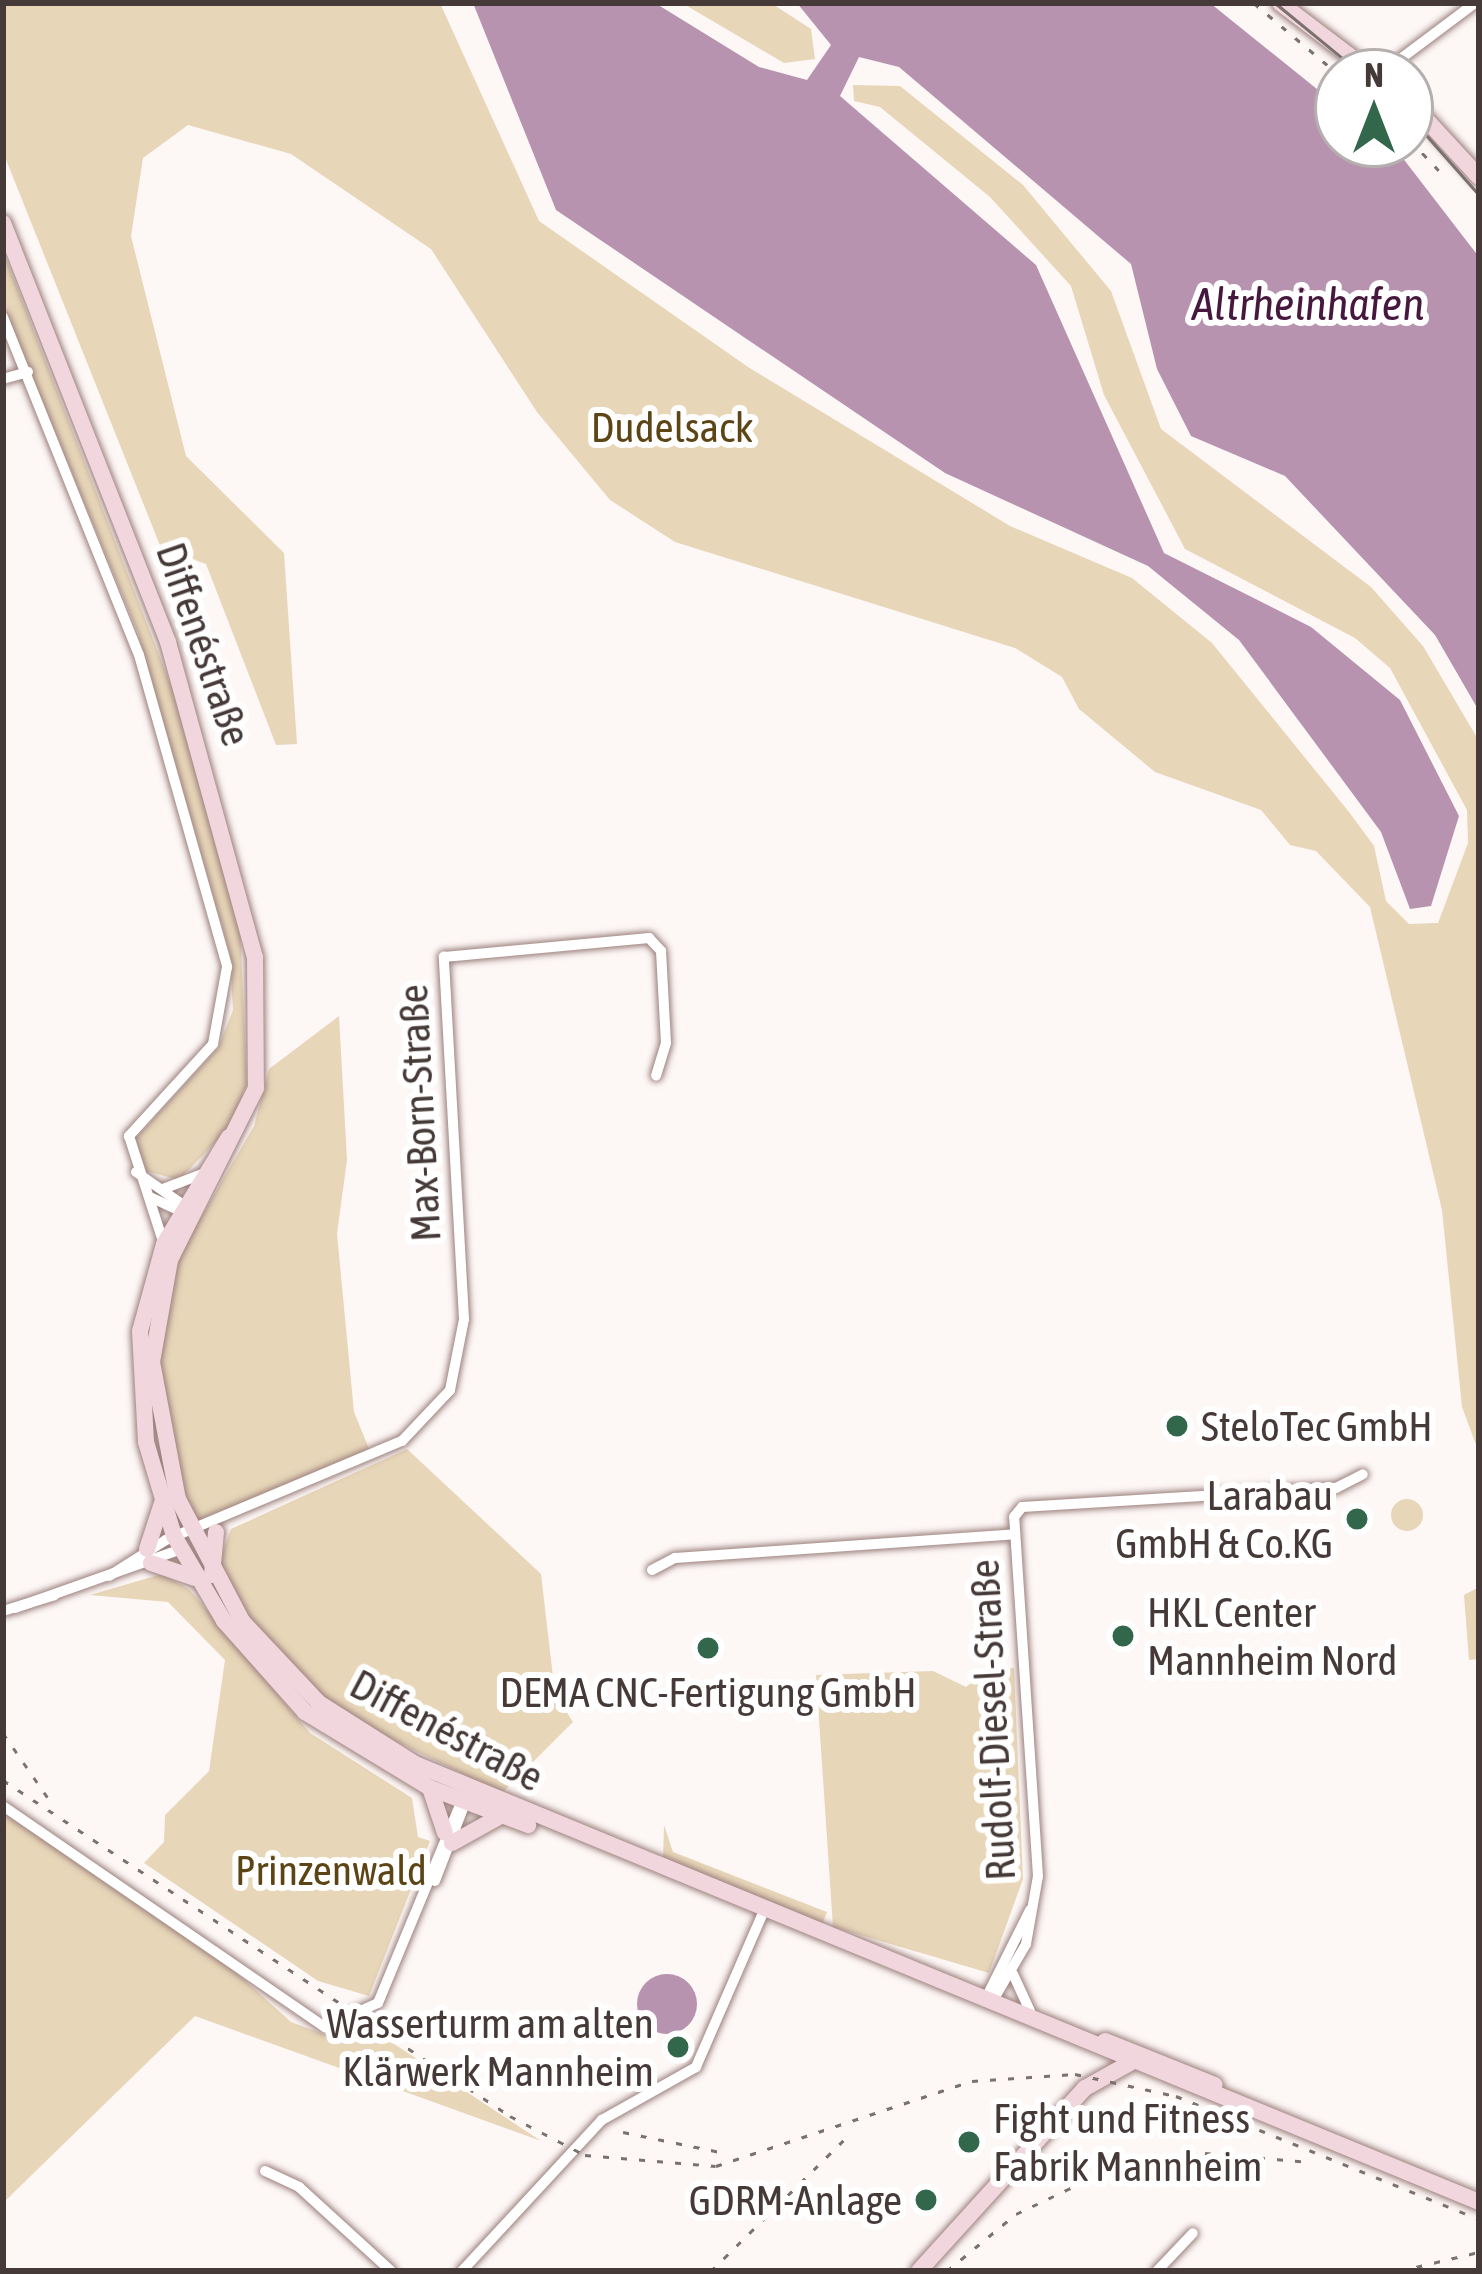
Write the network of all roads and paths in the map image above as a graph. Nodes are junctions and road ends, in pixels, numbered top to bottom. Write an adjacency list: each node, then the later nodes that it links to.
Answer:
1 (1280, 3): 3 (main road)
2 (1475, 3): 4 (street)
3 (1339, 48)
4 (1415, 48)
5 (1434, 128): 6 (main road)
6 (1479, 178)
7 (3, 223): 12 (main road, Diffenéstraße)
8 (3, 317): 9 (street)
9 (28, 372): 10 (street); 13 (street)
10 (3, 379)
11 (656, 1076): 21 (street, Max-Born-Straße)
12 (249, 1106): 14 (main road, Diffenéstraße); 17 (main road, Diffenéstraße)
13 (133, 1171): 15 (street); 16 (street)
14 (207, 1172): 15 (street); 17 (main road, Diffenéstraße)
15 (163, 1189): 17 (street)
16 (150, 1197): 17 (street); 18 (street)
17 (187, 1211): 18 (main road, Diffenéstraße); 24 (main road, Diffenéstraße)
18 (164, 1244): 20 (main road, Diffenéstraße)
19 (1364, 1474): 23 (street, Rudolf-Diesel-Straße)
20 (163, 1499): 24 (main road, Diffenéstraße); 25 (main road)
21 (260, 1504): 22 (street, Max-Born-Straße); 24 (street, Max-Born-Straße)
22 (217, 1532): 24 (street, Max-Born-Straße); 27 (main road)
23 (1015, 1534): 26 (street, Rudolf-Diesel-Straße); 35 (street, Rudolf-Diesel-Straße)
24 (184, 1540): 25 (street); 27 (main road, Diffenéstraße)
25 (148, 1556): 27 (main road); 28 (street)
26 (652, 1570)
27 (204, 1577): 29 (main road, Diffenéstraße); 30 (main road, Diffenéstraße)
28 (9, 1609)
29 (430, 1787): 30 (main road, Diffenéstraße); 34 (main road)
30 (465, 1798): 32 (main road, Diffenéstraße); 33 (main road, Diffenéstraße); 34 (street)
31 (3, 1806): 34 (street)
32 (499, 1817): 33 (main road, Diffenéstraße); 34 (main road)
33 (559, 1830): 36 (main road, Diffenéstraße)
34 (448, 1838)
35 (1034, 1902): 37 (street, Rudolf-Diesel-Straße); 38 (street, Rudolf-Diesel-Straße)
36 (763, 1913): 38 (main road, Diffenéstraße); 46 (street)
37 (1013, 1974): 38 (street, Rudolf-Diesel-Straße); 39 (street)
38 (988, 2001): 39 (main road, Diffenéstraße); 40 (main road, Diffenéstraße)
39 (1030, 2011): 40 (main road, Diffenéstraße)
40 (1102, 2052): 41 (main road, Diffenéstraße); 41 (main road, Diffenéstraße); 47 (main road)
41 (1277, 2117): 43 (main road, Diffenéstraße)
42 (265, 2171): 45 (street)
43 (1479, 2202)
44 (1193, 2233): 48 (street)
45 (391, 2271)
46 (462, 2271)
47 (919, 2271)
48 (1157, 2271)

